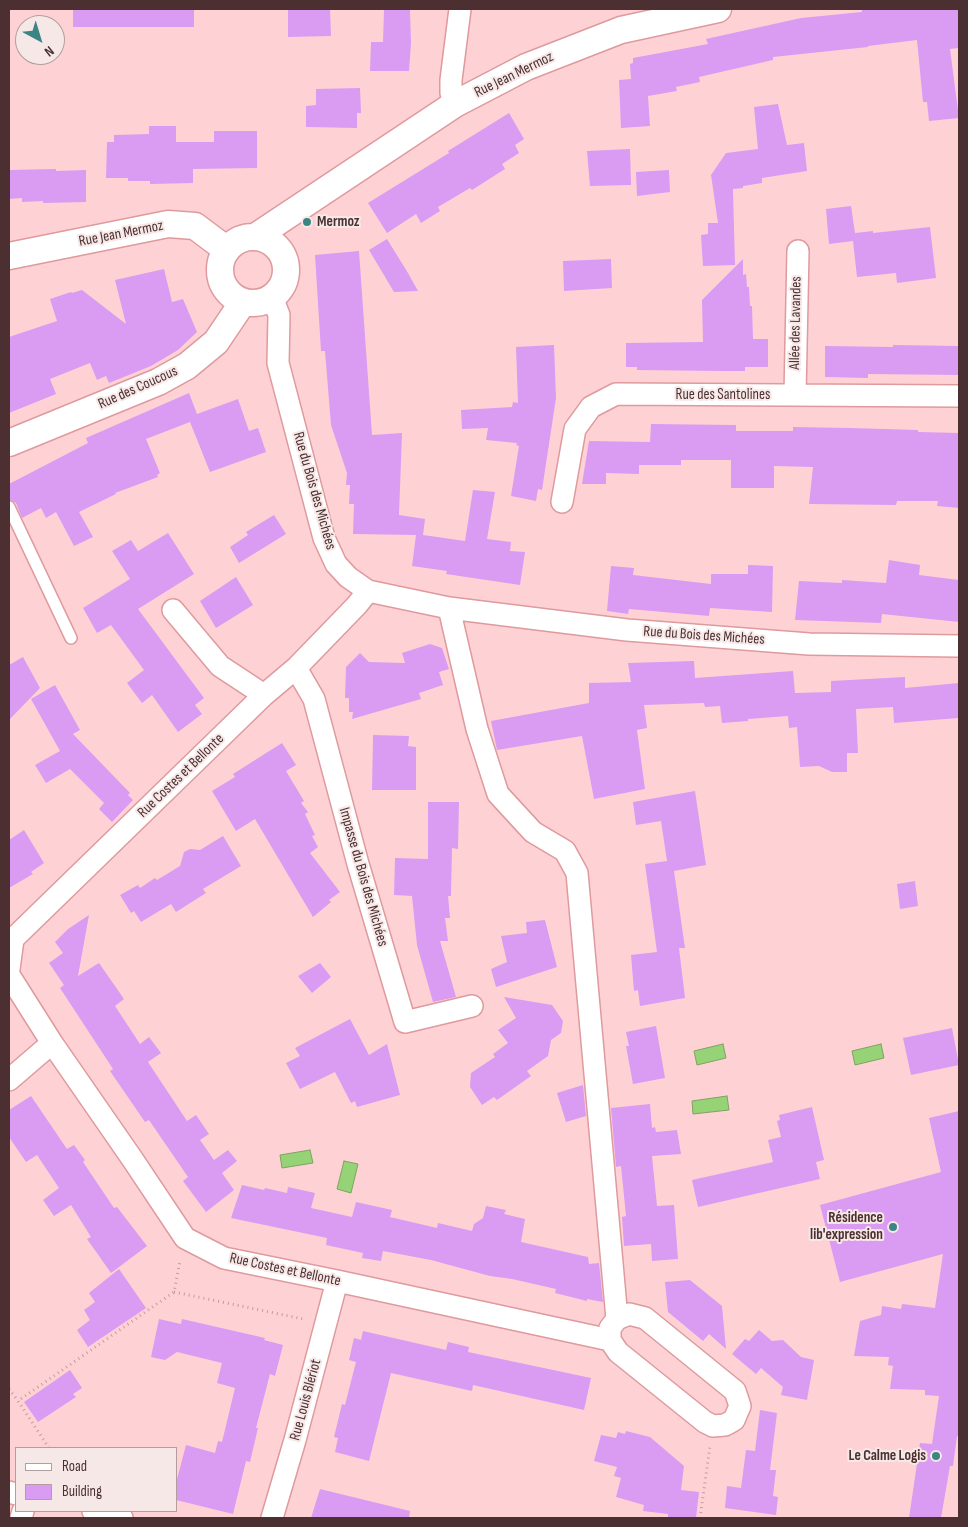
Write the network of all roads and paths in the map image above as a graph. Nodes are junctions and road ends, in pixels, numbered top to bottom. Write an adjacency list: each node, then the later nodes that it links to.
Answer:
1 (460, 9): 3 (street)
2 (718, 9): 3 (street, Rue Jean Mermoz)
3 (455, 104): 4 (street, Rue Jean Mermoz)
4 (329, 186): 5 (street, Rue Jean Mermoz); 8 (street, Rue Jean Mermoz)
5 (254, 237): 6 (street); 8 (street)
6 (227, 250): 9 (street, Rue Jean Mermoz); 11 (street)
7 (798, 250): 12 (street, Allée des Lavandes)
8 (280, 251): 10 (street)
9 (9, 256)
10 (272, 297): 11 (street); 17 (street, Rue du Bois des Michées)
11 (243, 302): 14 (street, Rue des Coucous)
12 (794, 395): 13 (street, Rue des Santolines); 15 (street, Rue des Santolines)
13 (959, 396)
14 (9, 443)
15 (562, 502)
16 (9, 507): 20 (lane)
17 (368, 591): 18 (street, Rue du Bois des Michées); 22 (street, Rue Costes et Bellonte)
18 (449, 608): 21 (street, Rue du Bois des Michées); 32 (street)
19 (173, 610): 23 (street)
20 (71, 638)
21 (959, 646)
22 (296, 668): 23 (street, Rue Costes et Bellonte); 26 (street, Impasse du Bois des Michées)
23 (264, 695): 24 (street, Rue Costes et Bellonte)
24 (9, 969)
25 (9, 975): 27 (street, Rue Costes et Bellonte)
26 (472, 1006)
27 (52, 1043): 28 (street); 29 (street, Rue Costes et Bellonte)
28 (9, 1080)
29 (185, 1238): 30 (street, Rue Costes et Bellonte); 31 (path)
30 (337, 1280): 33 (street, Rue Louis Blériot); 34 (street, Rue Costes et Bellonte)
31 (174, 1292): 33 (path); 36 (path)
32 (617, 1319): 34 (street); 37 (street)
33 (326, 1324): 41 (street, Rue Louis Blériot)
34 (610, 1340): 37 (street)
35 (9, 1389): 36 (path)
36 (18, 1401): 38 (path)
37 (713, 1426): 42 (path)
38 (48, 1447)
39 (96, 1512): 40 (street)
40 (122, 1518)
41 (272, 1518)
42 (700, 1518)

